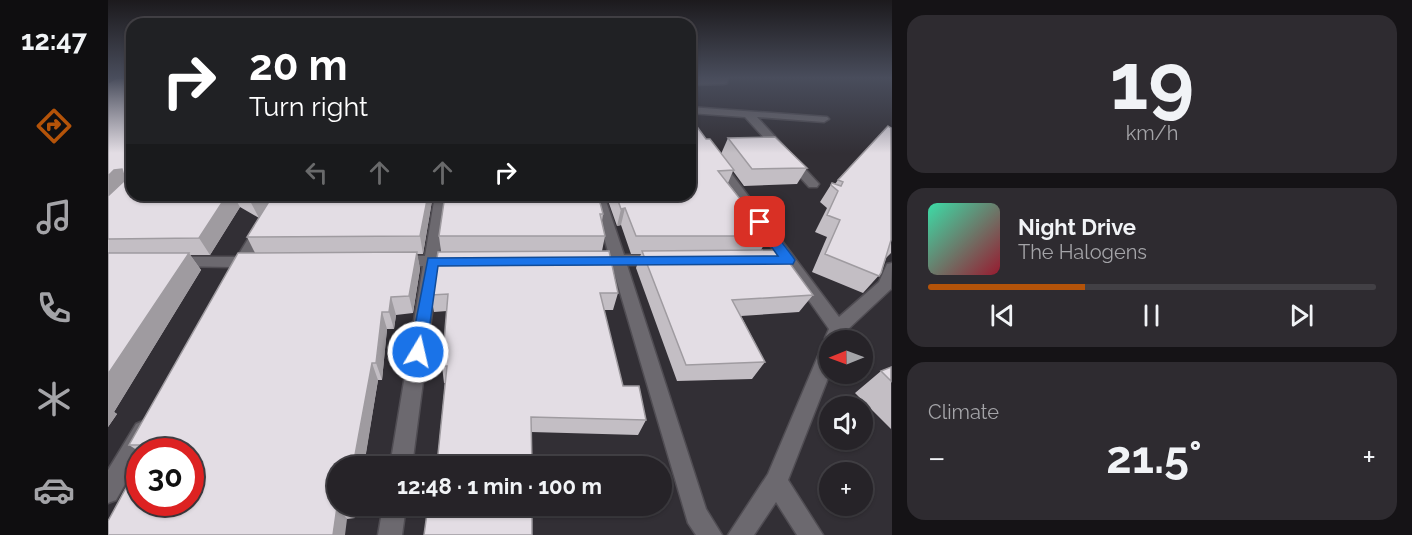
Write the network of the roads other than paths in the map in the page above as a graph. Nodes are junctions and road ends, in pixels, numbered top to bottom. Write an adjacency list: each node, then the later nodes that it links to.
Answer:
1 (696, 110): 2 (street)
2 (748, 114): 3 (street); 5 (street)
3 (824, 119)
4 (711, 153): 13 (street)
5 (813, 184)
6 (278, 201): 18 (street)
7 (440, 201): 15 (street)
8 (600, 201): 10 (street)
9 (571, 260): 10 (street)
10 (618, 260): 11 (street); 32 (street)
11 (675, 260)
12 (765, 260): 13 (street)
13 (788, 260): 23 (street)
14 (385, 261): 15 (street)
15 (432, 261): 16 (street); 27 (street)
16 (467, 261)
17 (164, 262): 18 (street)
18 (242, 262): 19 (street); 21 (street)
19 (266, 262)
20 (891, 268): 22 (street)
21 (230, 282)
22 (888, 287): 24 (street)
23 (832, 330)
24 (840, 330)
25 (819, 376): 28 (street)
26 (154, 412): 29 (street)
27 (403, 456)
28 (776, 482): 33 (street); 34 (street)
29 (108, 492)
30 (393, 516): 31 (street)
31 (390, 535)
32 (710, 535)
33 (740, 535)
34 (811, 535)

